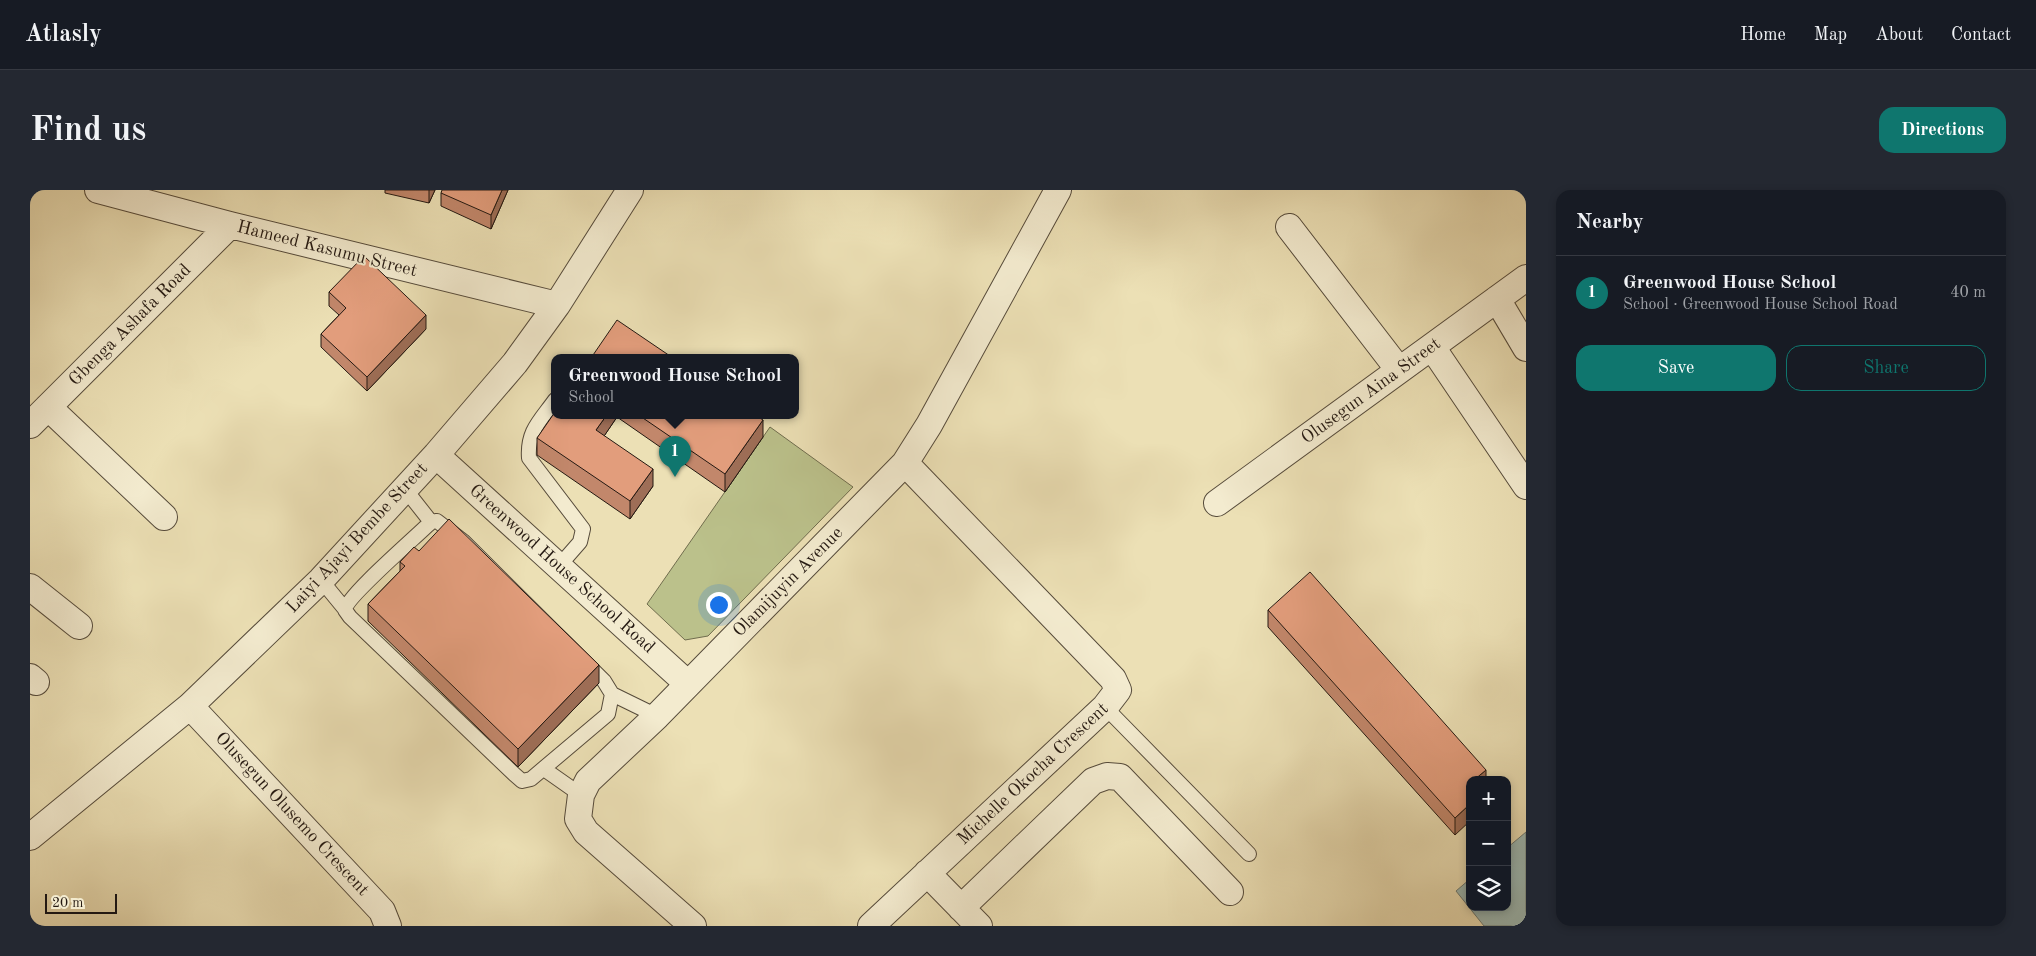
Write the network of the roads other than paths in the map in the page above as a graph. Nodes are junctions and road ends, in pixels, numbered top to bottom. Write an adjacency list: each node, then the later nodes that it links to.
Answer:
1 (98, 190): 4 (street, Hameed Kasumu Street)
2 (630, 190): 8 (street, Laiyi Ajayi Bembe Street)
3 (1058, 190): 15 (street, Olamijuyin Avenue)
4 (230, 225): 8 (street, Hameed Kasumu Street); 13 (street, Gbenga Ashafa Road)
5 (1289, 228): 11 (street)
6 (1526, 278): 7 (street, Olusegun Aina Street)
7 (1497, 299): 9 (street, Olusegun Aina Street); 10 (street)
8 (557, 305): 14 (street, Laiyi Ajayi Bembe Street)
9 (1432, 347): 11 (street, Olusegun Aina Street); 16 (street)
10 (1526, 348)
11 (1399, 370): 18 (street, Olusegun Aina Street)
12 (551, 406): 21 (lane)
13 (39, 416): 19 (street)
14 (436, 455): 17 (street, Laiyi Ajayi Bembe Street); 21 (street, Greenwood House School Road)
15 (905, 463): 26 (street, Olamijuyin Avenue); 29 (street, Michelle Okocha Crescent)
16 (1526, 486)
17 (405, 489): 20 (lane); 22 (street, Laiyi Ajayi Bembe Street)
18 (1217, 503)
19 (164, 517)
20 (432, 522): 24 (lane); 27 (lane)
21 (559, 566): 26 (street, Greenwood House School Road)
22 (322, 580): 24 (lane); 28 (street, Laiyi Ajayi Bembe Street)
23 (30, 587): 25 (street)
24 (344, 608): 31 (lane)
25 (79, 626)
26 (688, 684): 30 (street, Olamijuyin Avenue)
27 (612, 694): 30 (lane); 31 (lane)
28 (190, 706): 33 (street, Laiyi Ajayi Bembe Street); 38 (street, Olusegun Olusemo Crescent)
29 (1104, 707): 34 (lane); 35 (street, Michelle Okocha Crescent)
30 (658, 716): 32 (street, Olamijuyin Avenue)
31 (544, 770): 32 (lane)
32 (581, 796): 39 (street, Olamijuyin Avenue)
33 (30, 837)
34 (1249, 854)
35 (927, 873): 37 (street); 40 (street, Michelle Okocha Crescent)
36 (1230, 892): 37 (street)
37 (961, 908): 41 (street)
38 (388, 926)
39 (693, 926)
40 (871, 926)
41 (979, 926)

